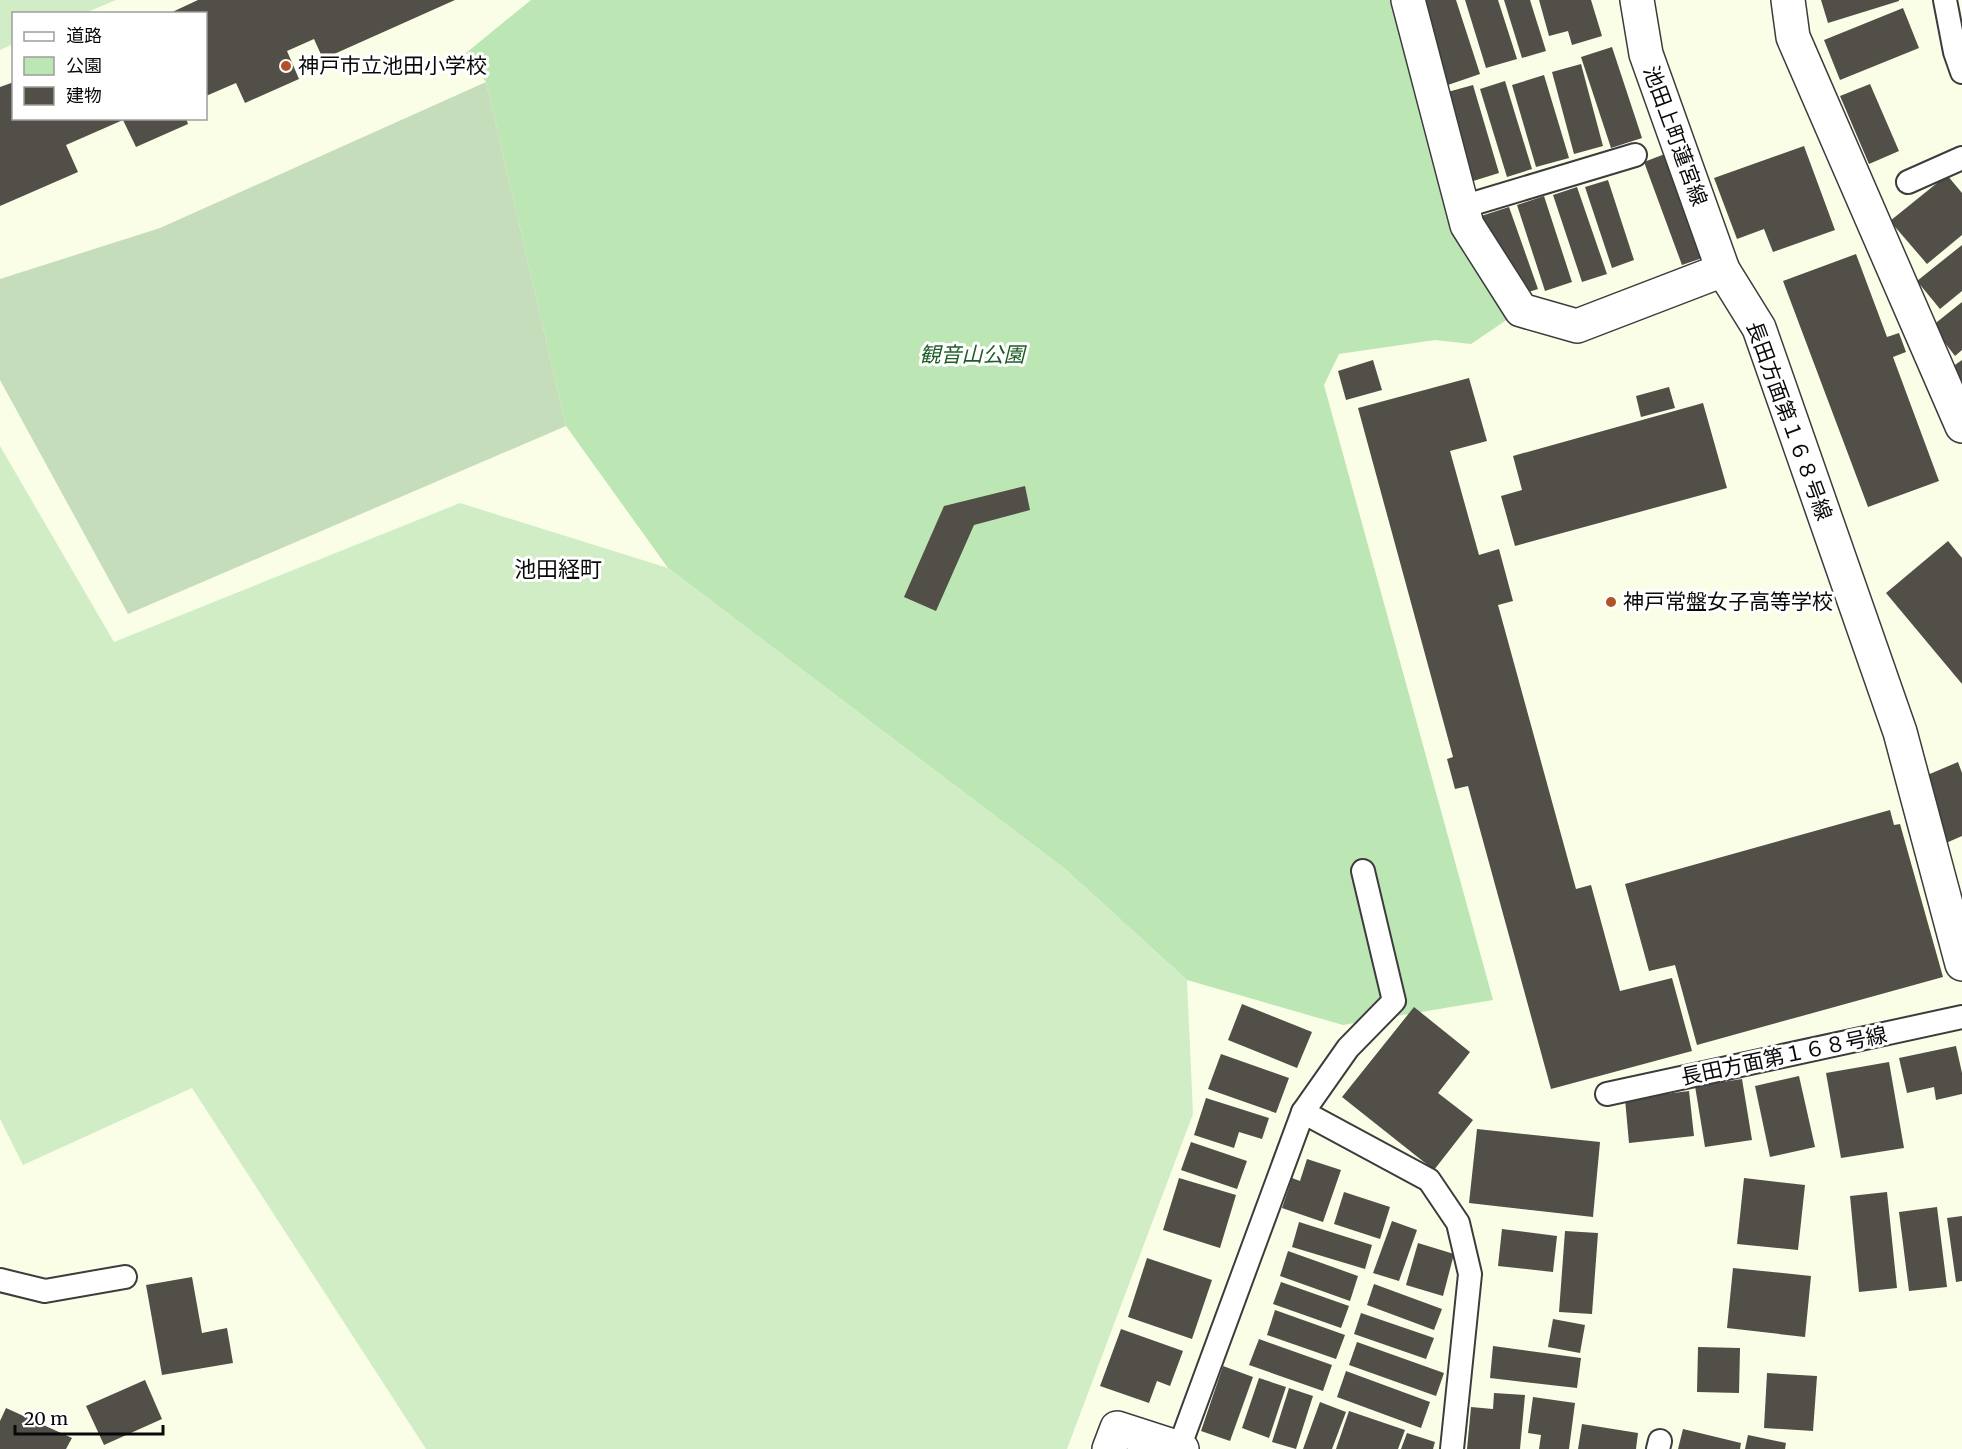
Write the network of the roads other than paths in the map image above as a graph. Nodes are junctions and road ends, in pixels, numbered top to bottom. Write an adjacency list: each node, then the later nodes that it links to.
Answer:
1 (1408, 0): 9 (street)
2 (1636, 0): 10 (street, 池田上町蓮宮線)
3 (1788, 0): 11 (street)
4 (1945, 0): 5 (lane)
5 (1962, 72)
6 (1635, 155): 9 (lane)
7 (1962, 158): 8 (lane)
8 (1908, 182)
9 (1462, 207): 10 (street)
10 (1723, 270): 13 (street, 長田方面第１６８号線)
11 (1962, 426)
12 (1363, 871): 17 (lane)
13 (1955, 900): 14 (street, 長田方面第１６８号線)
14 (1962, 964)
15 (1962, 1017): 16 (lane, 長田方面第１６８号線)
16 (1607, 1094)
17 (1303, 1112): 21 (lane); 22 (lane)
18 (125, 1277): 19 (lane)
19 (0, 1280)
20 (1113, 1439): 21 (street)
21 (1181, 1448)
22 (1452, 1449)

